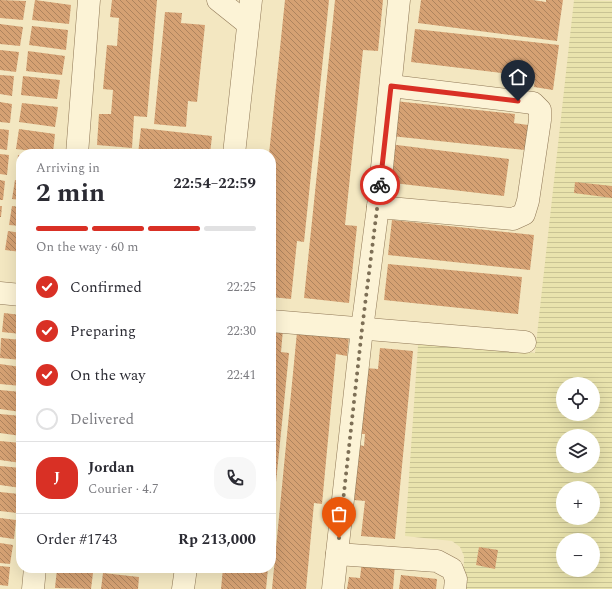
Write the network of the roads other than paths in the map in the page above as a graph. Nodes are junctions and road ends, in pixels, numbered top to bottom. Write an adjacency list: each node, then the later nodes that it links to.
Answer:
1 (89, 0): 7 (street)
2 (218, 0): 5 (street)
3 (251, 0): 5 (street)
4 (399, 0): 6 (street)
5 (248, 24): 8 (street)
6 (391, 86): 9 (street); 9 (street)
7 (77, 149)
8 (235, 149)
9 (378, 207): 13 (street)
10 (0, 293): 11 (street)
11 (16, 295)
12 (276, 321): 13 (street)
13 (362, 329): 14 (street); 15 (street)
14 (525, 342)
15 (337, 554): 20 (street); 21 (street)
16 (35, 573): 18 (street)
17 (185, 573): 19 (street)
18 (33, 589)
19 (183, 589)
20 (333, 589)
21 (455, 589)

